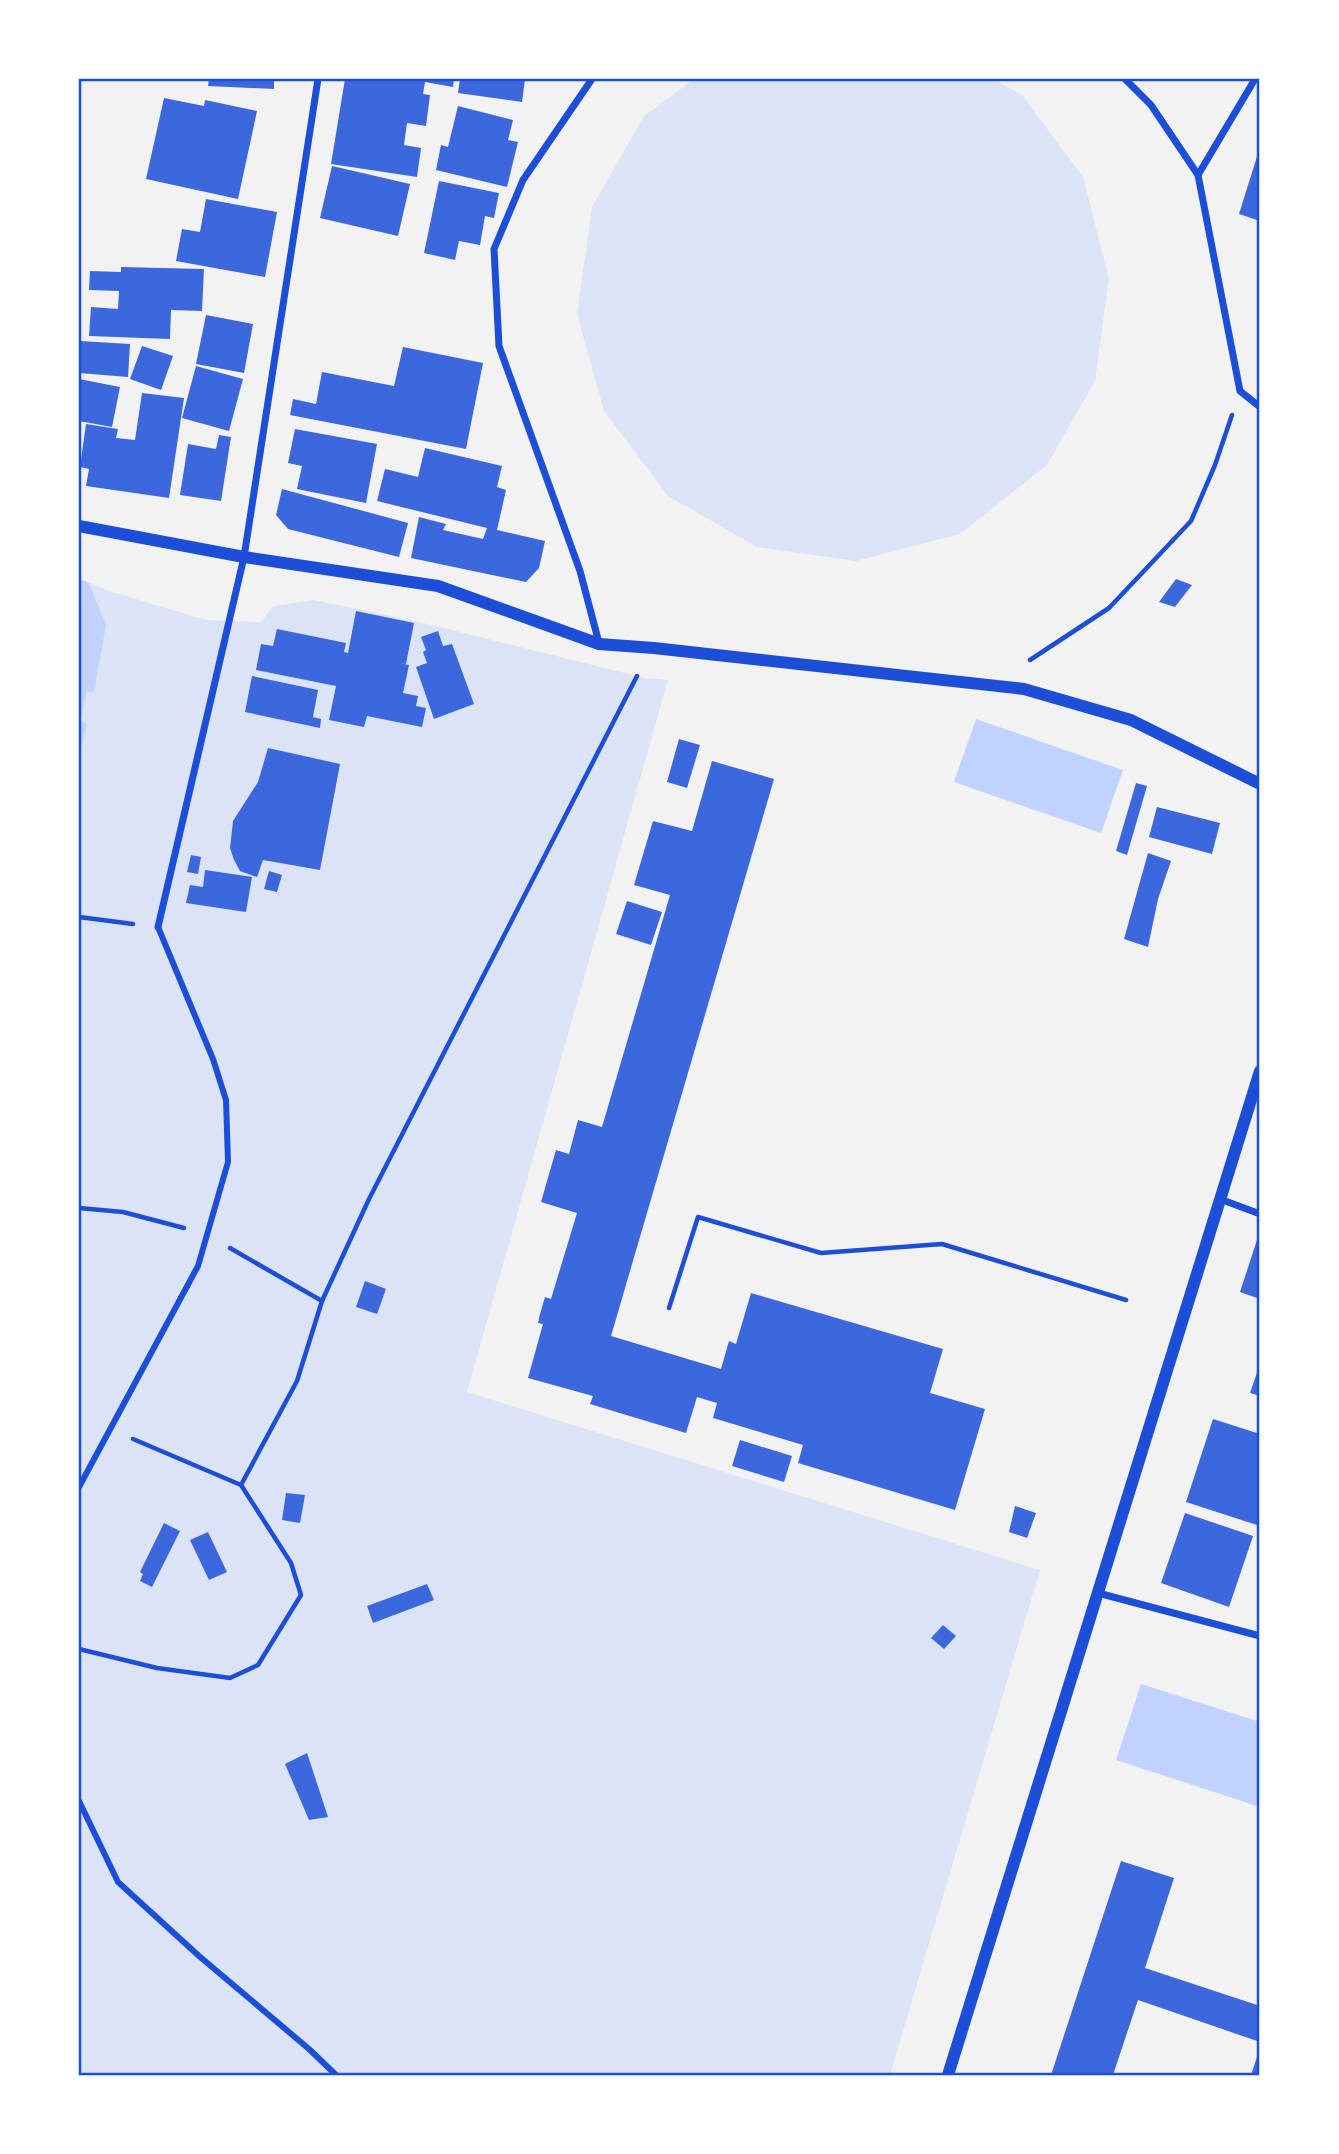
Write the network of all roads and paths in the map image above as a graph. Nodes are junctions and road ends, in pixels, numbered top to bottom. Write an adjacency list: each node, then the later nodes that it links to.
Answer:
1 (318, 79): 9 (street)
2 (592, 79): 10 (street)
3 (1125, 79): 5 (street)
4 (1255, 79): 5 (street)
5 (1198, 175): 6 (street)
6 (1240, 391): 7 (street); 11 (path)
7 (1260, 407)
8 (79, 526): 9 (street)
9 (244, 557): 10 (street); 15 (street)
10 (599, 644): 13 (street)
11 (1026, 663)
12 (637, 676): 22 (path)
13 (1260, 784)
14 (79, 916): 15 (path)
15 (158, 928): 21 (street)
16 (1260, 1071): 17 (street)
17 (1220, 1199): 18 (street); 24 (street)
18 (1260, 1214)
19 (1125, 1300): 20 (path)
20 (669, 1308)
21 (111, 1430): 22 (path); 23 (street)
22 (242, 1485): 26 (path)
23 (79, 1487)
24 (1098, 1593): 25 (street); 29 (street)
25 (1260, 1636)
26 (79, 1649)
27 (79, 1801): 28 (street)
28 (336, 2075)
29 (948, 2075)

